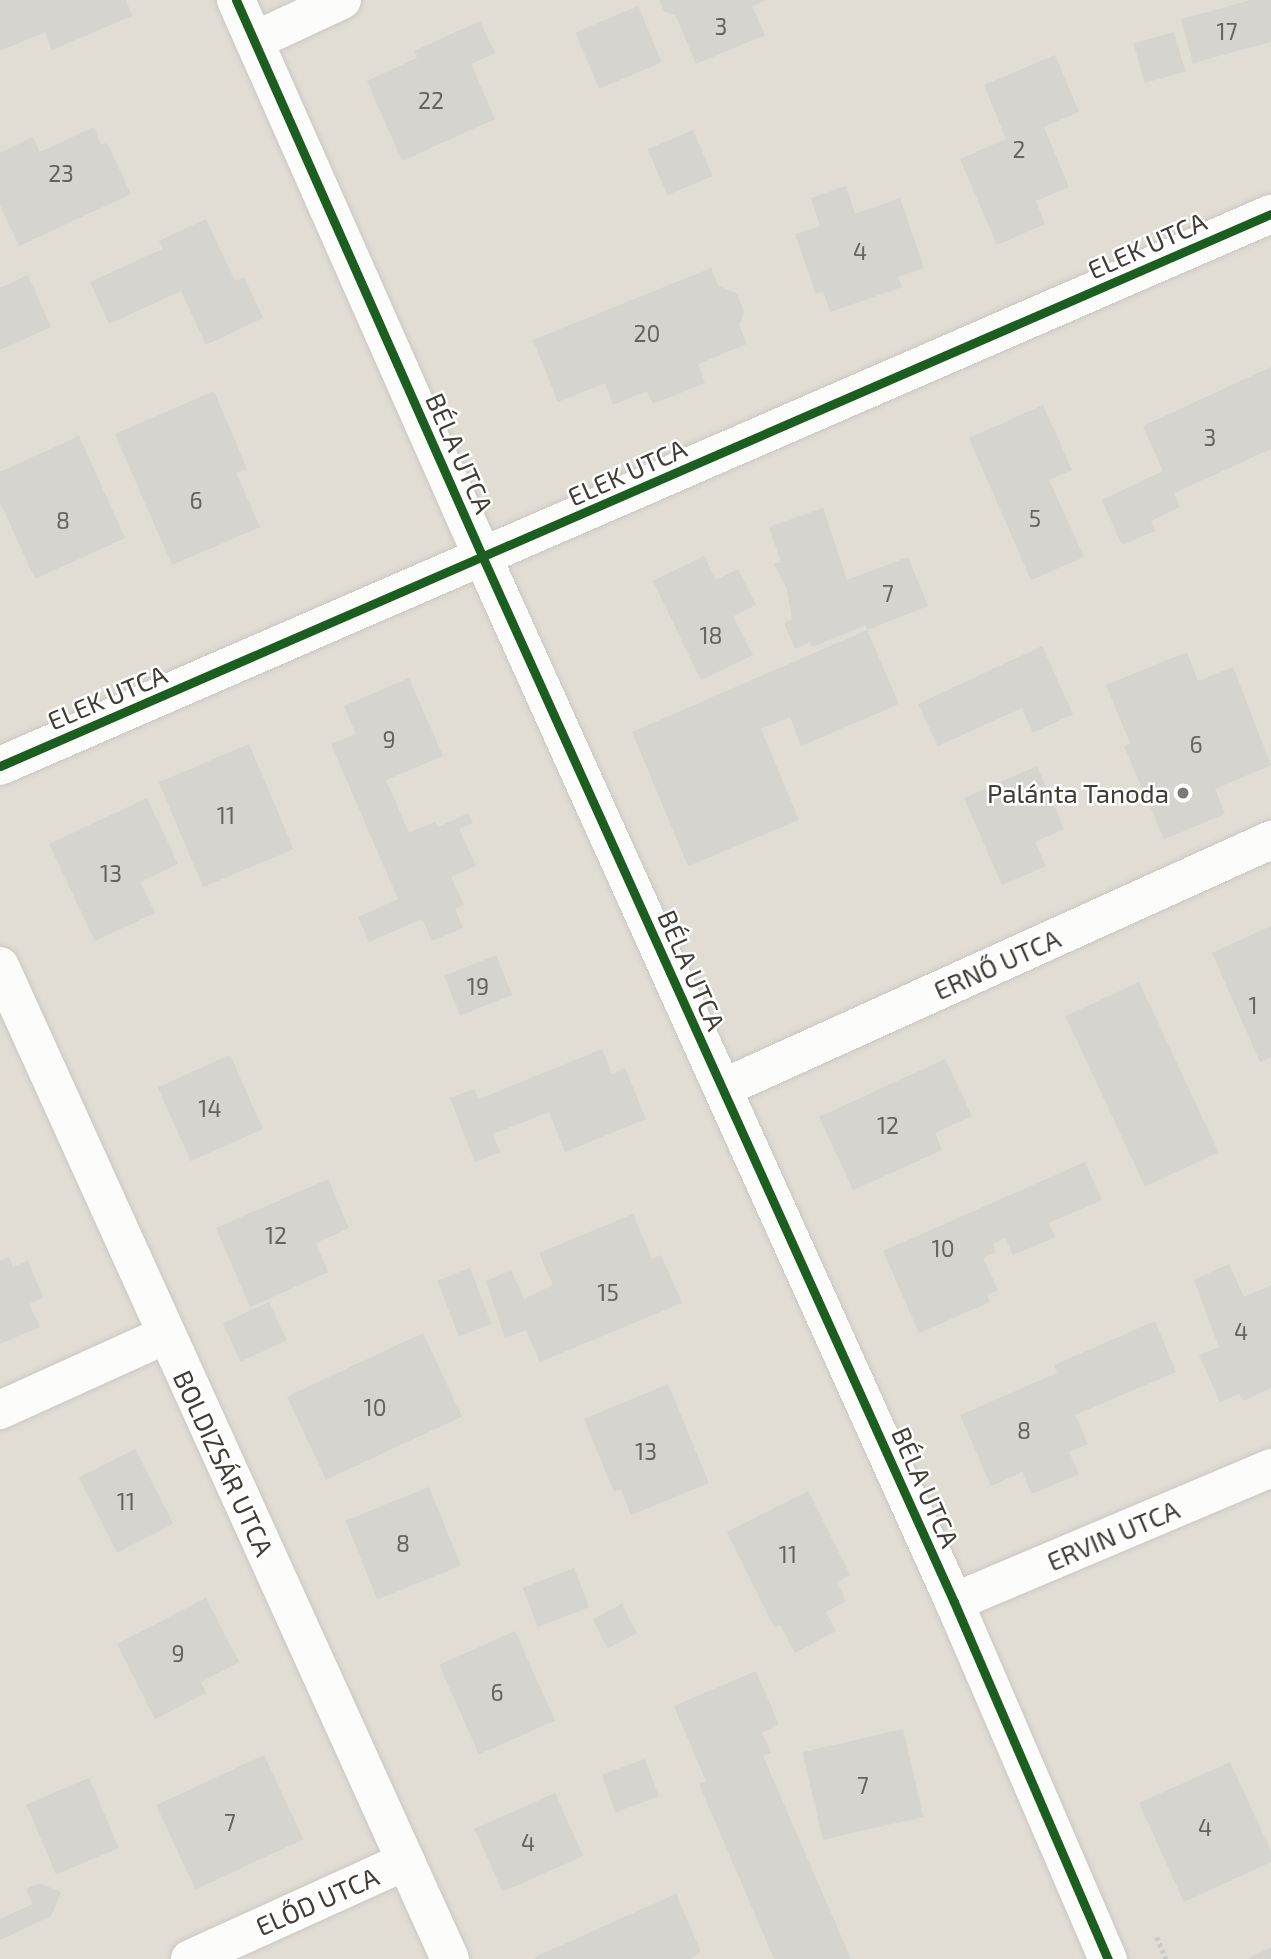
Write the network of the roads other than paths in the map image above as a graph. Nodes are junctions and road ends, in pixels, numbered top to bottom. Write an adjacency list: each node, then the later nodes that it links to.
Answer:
1 (236, 0): 3 (street, BÉLA UTCA)
2 (342, 0): 3 (street)
3 (254, 41): 5 (street, BÉLA UTCA)
4 (1271, 214): 5 (street, ELEK UTCA)
5 (483, 558): 6 (street, ELEK UTCA); 9 (street, BÉLA UTCA)
6 (0, 766)
7 (1271, 840): 9 (street, ERNŐ UTCA)
8 (0, 966): 10 (street, BOLDIZSÁR UTCA)
9 (723, 1088): 13 (street, BÉLA UTCA)
10 (165, 1335): 11 (street); 14 (street, BOLDIZSÁR UTCA)
11 (0, 1410)
12 (1271, 1468): 13 (street, ERVIN UTCA)
13 (954, 1602): 17 (street, BÉLA UTCA)
14 (406, 1861): 15 (street, ELŐD UTCA); 16 (street, BOLDIZSÁR UTCA)
15 (190, 1959)
16 (450, 1959)
17 (1108, 1959)

